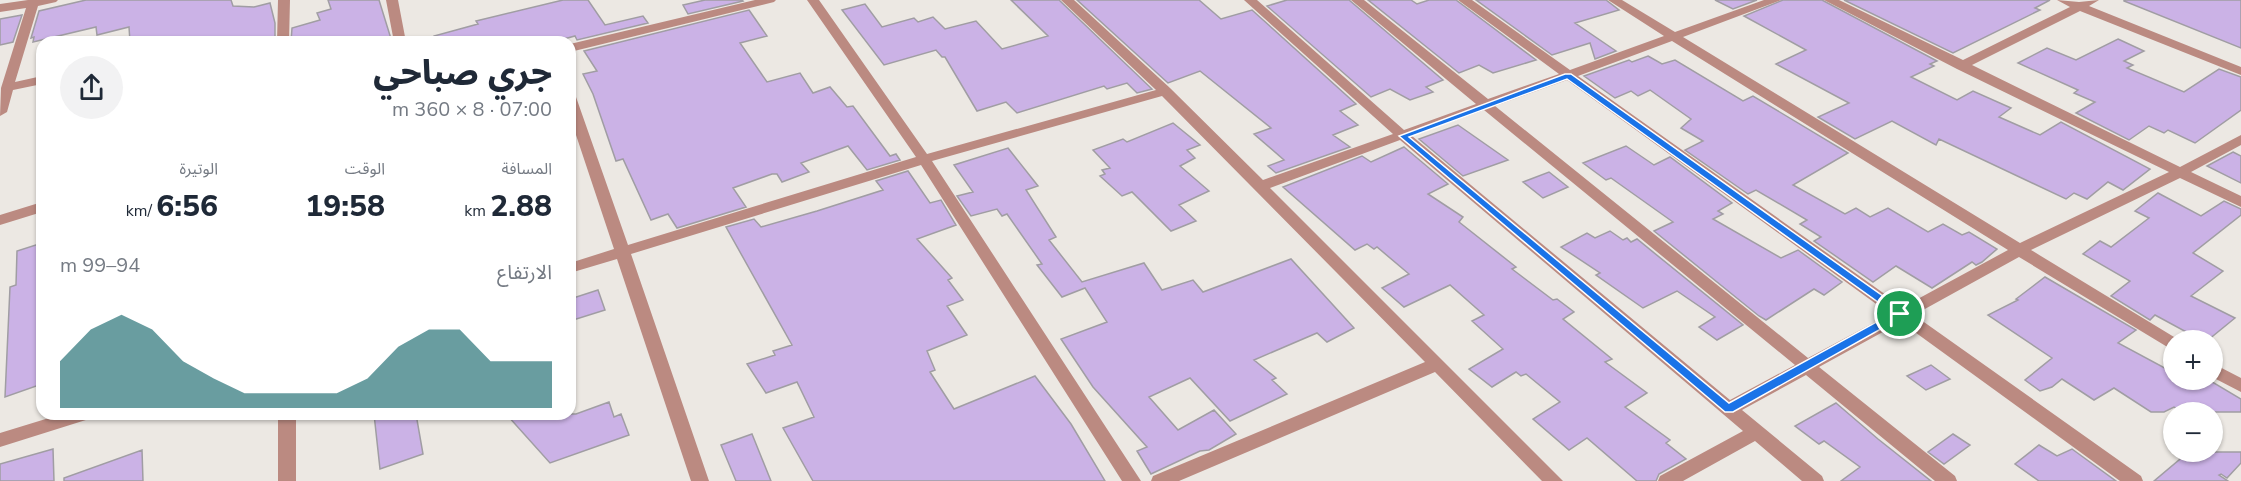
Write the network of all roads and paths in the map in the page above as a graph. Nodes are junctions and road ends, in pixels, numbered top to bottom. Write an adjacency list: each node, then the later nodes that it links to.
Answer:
1 (52, 0): 15 (street)
2 (284, 0): 18 (street)
3 (392, 0): 19 (street)
4 (770, 0): 21 (street)
5 (813, 0): 33 (street)
6 (1066, 0): 27 (street)
7 (1250, 0): 31 (street)
8 (1357, 0): 28 (street)
9 (1464, 0): 24 (street)
10 (1614, 0): 20 (street)
11 (1775, 0): 20 (street)
12 (2064, 0): 16 (street)
13 (2093, 0): 16 (street)
14 (1836, 1): 22 (street)
15 (33, 2): 17 (street); 26 (street)
16 (2081, 7): 22 (street); 23 (street)
17 (0, 8)
18 (283, 36)
19 (399, 36)
20 (1675, 37): 24 (street); 39 (street)
21 (576, 47)
22 (1961, 66): 34 (street)
23 (2241, 71)
24 (1568, 76): 28 (street); 42 (street)
25 (36, 81): 26 (street)
26 (7, 88): 29 (street)
27 (1165, 91): 33 (street); 35 (street)
28 (1487, 105): 31 (street); 45 (street)
29 (0, 112)
30 (576, 115): 40 (street)
31 (1403, 136): 35 (street); 48 (street)
32 (2241, 139): 34 (street)
33 (924, 159): 40 (street); 55 (street)
34 (2179, 173): 36 (street); 39 (street)
35 (1261, 186): 44 (street)
36 (2241, 202)
37 (36, 209): 38 (street)
38 (0, 220)
39 (2019, 250): 42 (street); 43 (street)
40 (622, 253): 41 (street); 54 (street)
41 (576, 266)
42 (1900, 314): 45 (street); 61 (street)
43 (2163, 338)
44 (1438, 364): 56 (street); 57 (street)
45 (1804, 366): 48 (street); 60 (street)
46 (2223, 376): 47 (street)
47 (2241, 387)
48 (1729, 409): 51 (street)
49 (64, 420): 52 (street)
50 (287, 420): 53 (street)
51 (1756, 432): 58 (street); 59 (street)
52 (0, 440)
53 (287, 481)
54 (700, 481)
55 (1132, 481)
56 (1160, 481)
57 (1554, 481)
58 (1667, 481)
59 (1815, 481)
60 (1948, 481)
61 (2134, 481)

